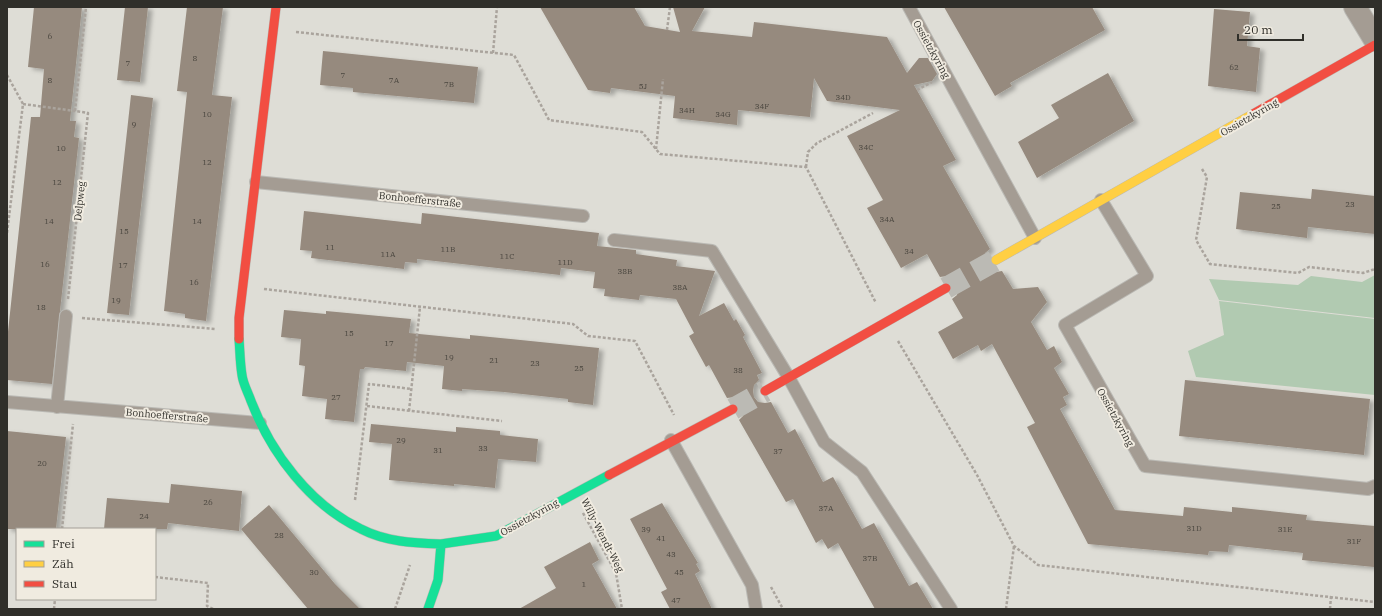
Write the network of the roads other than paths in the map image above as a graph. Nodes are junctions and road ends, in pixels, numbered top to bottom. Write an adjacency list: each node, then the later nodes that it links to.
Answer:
1 (276, 7): 6 (street)
2 (909, 7): 9 (lane, Ossietzkyring)
3 (1355, 7): 4 (street)
4 (1375, 40)
5 (1375, 45): 7 (street, Ossietzkyring)
6 (256, 182): 8 (lane, Bonhoefferstraße); 19 (street)
7 (1101, 200): 9 (street, Ossietzkyring); 21 (lane, Ossietzkyring)
8 (583, 216)
9 (1035, 238): 11 (street, Ossietzkyring)
10 (614, 240): 14 (lane)
11 (996, 260)
12 (946, 288): 14 (street)
13 (66, 316): 17 (lane)
14 (789, 378): 15 (street); 25 (lane)
15 (765, 391)
16 (7, 402): 17 (lane, Bonhoefferstraße)
17 (57, 407): 19 (lane, Bonhoefferstraße)
18 (732, 409): 20 (street, Ossietzkyring)
19 (260, 423): 22 (street)
20 (671, 440): 22 (street, Ossietzkyring); 24 (lane)
21 (1375, 486)
22 (441, 544): 23 (street)
23 (428, 609)
24 (756, 609)
25 (951, 609)

